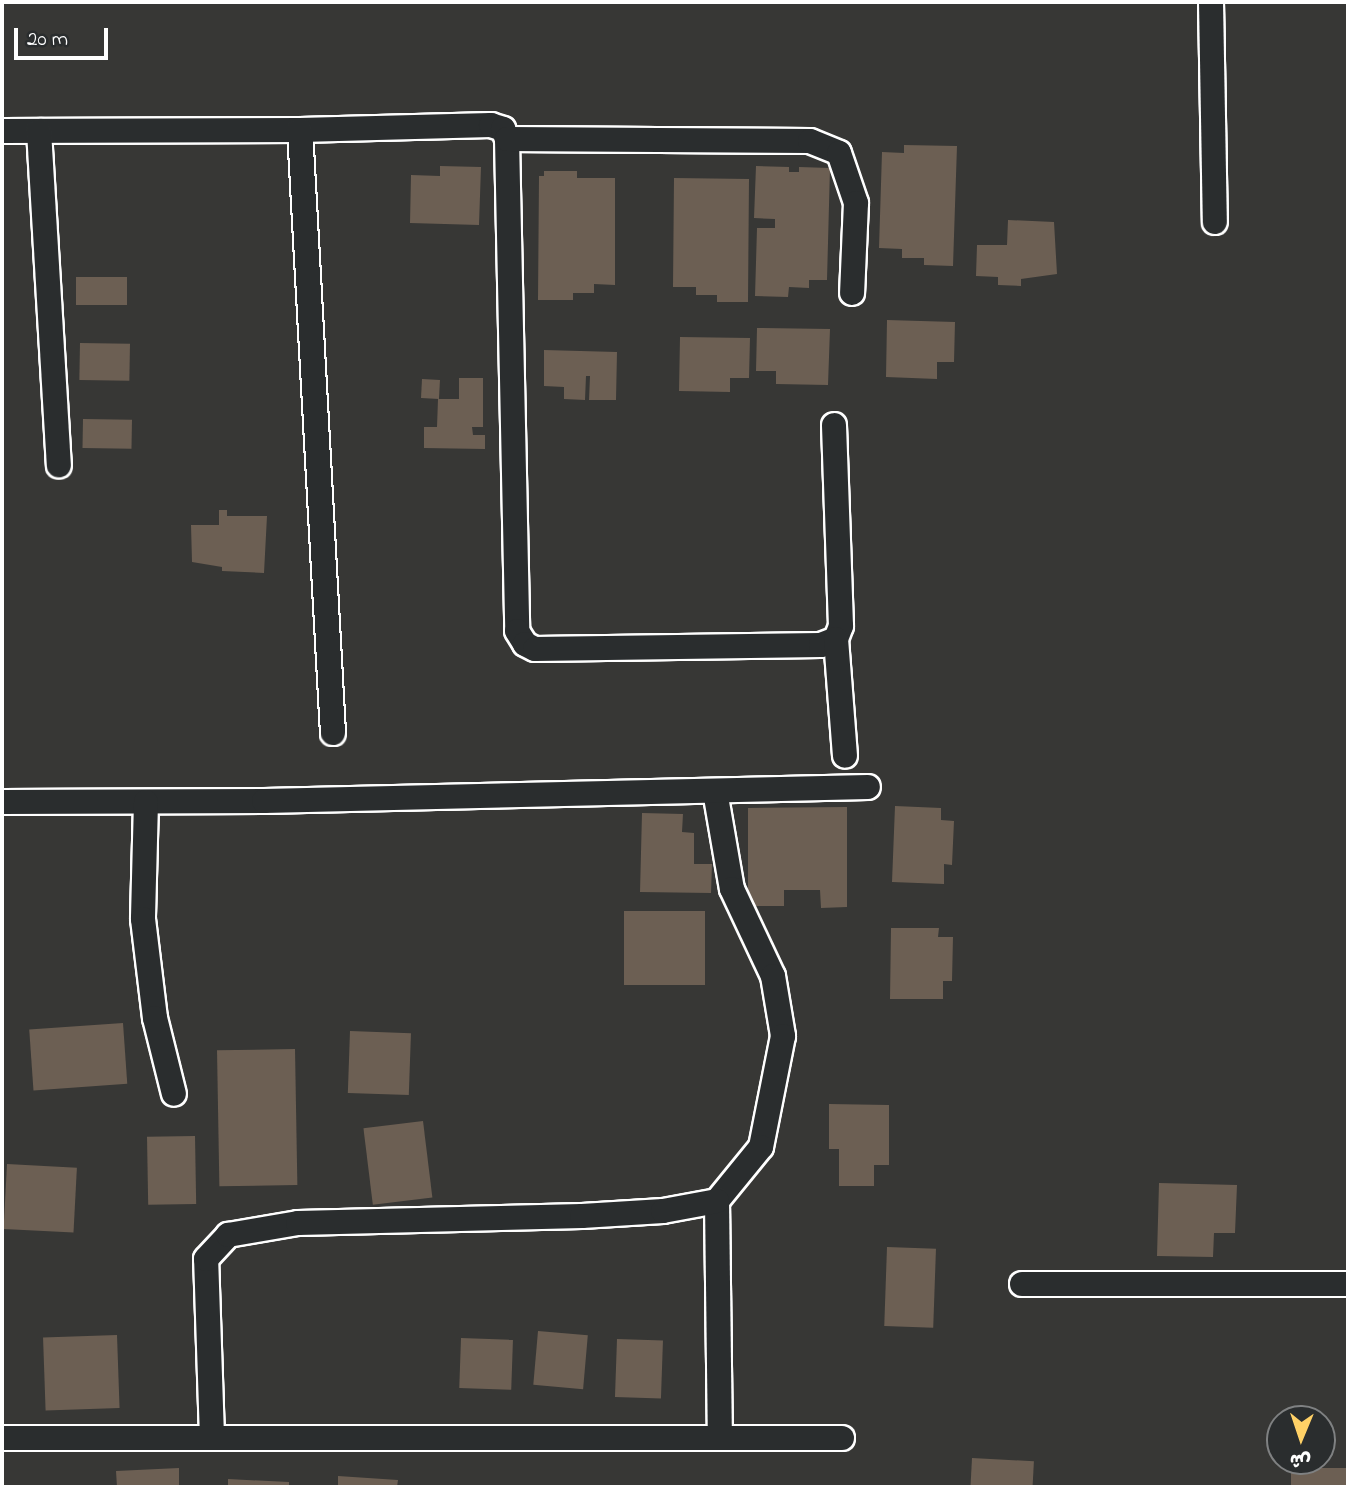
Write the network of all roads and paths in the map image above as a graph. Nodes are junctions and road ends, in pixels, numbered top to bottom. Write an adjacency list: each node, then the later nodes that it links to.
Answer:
1 (1211, 2): 6 (street)
2 (300, 130): 4 (street); 5 (street); 11 (street)
3 (2, 131): 4 (street)
4 (39, 131): 9 (street)
5 (507, 139): 7 (street); 10 (street)
6 (1214, 222)
7 (852, 293)
8 (834, 425): 10 (street)
9 (59, 465)
10 (836, 639): 12 (street)
11 (333, 733)
12 (845, 756)
13 (868, 787): 14 (street)
14 (715, 790): 16 (street); 18 (street)
15 (2, 802): 16 (street)
16 (146, 802): 17 (street)
17 (174, 1094)
18 (718, 1201): 21 (street); 22 (street)
19 (1022, 1284): 20 (street)
20 (1348, 1284)
21 (212, 1437): 22 (street); 23 (street)
22 (720, 1437): 24 (street)
23 (2, 1438)
24 (842, 1438)

